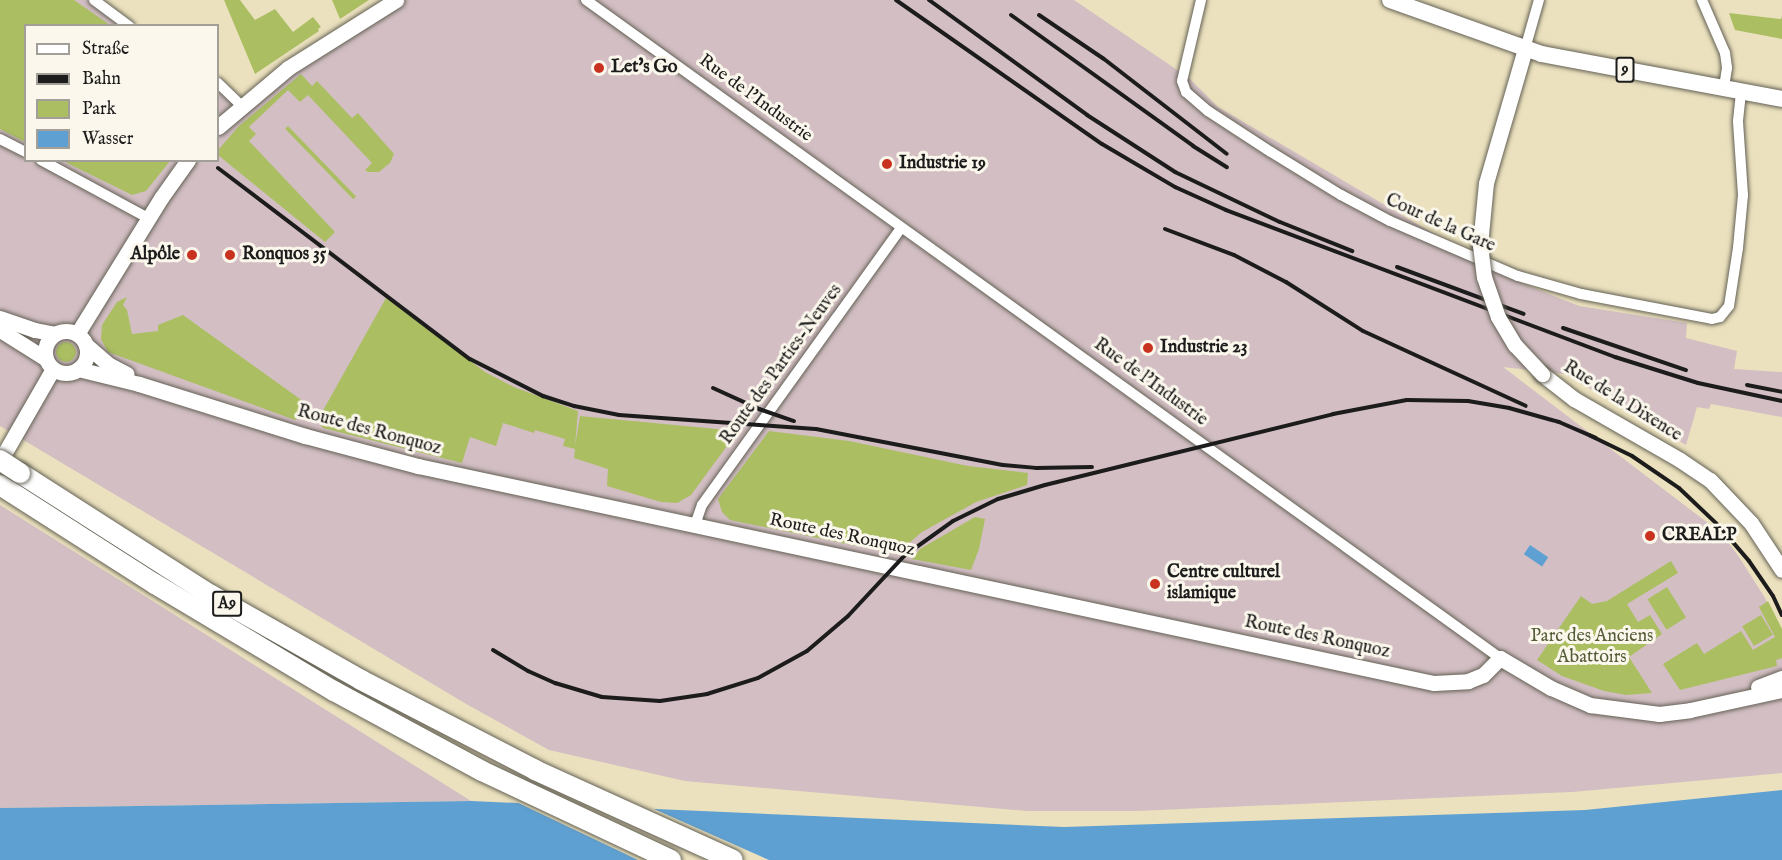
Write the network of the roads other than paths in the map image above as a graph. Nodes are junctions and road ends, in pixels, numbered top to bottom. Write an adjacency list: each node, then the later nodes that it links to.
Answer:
1 (94, 0): 8 (street)
2 (396, 0): 14 (street)
3 (586, 0): 21 (street, Rue de l'Industrie)
4 (1201, 0): 12 (street, Cour de la Gare)
5 (1390, 0): 9 (main road, 9)
6 (1539, 0): 9 (street, Rue de la Dixence)
7 (1702, 0): 11 (street)
8 (126, 24)
9 (1525, 49): 11 (main road, 9); 32 (street, Rue de la Dixence, bridge)
10 (219, 84): 14 (street)
11 (1724, 88): 12 (main road, 9)
12 (1741, 92): 13 (main road, 9)
13 (1782, 99)
14 (241, 105): 15 (street)
15 (219, 126)
16 (0, 139): 17 (street)
17 (24, 151)
18 (45, 162): 20 (street)
19 (187, 162): 20 (street)
20 (148, 218): 25 (street)
21 (902, 228): 31 (street, Route des Parties-Neuves); 33 (street, Rue de l'Industrie)
22 (0, 318): 24 (street)
23 (0, 330): 26 (street)
24 (55, 333): 25 (street); 26 (street)
25 (81, 339): 27 (street); 28 (street, Route des Ronquoz)
26 (50, 364): 27 (street); 29 (street)
27 (78, 369): 28 (street, Route des Ronquoz)
28 (174, 395): 31 (street, Route des Ronquoz)
29 (0, 461): 38 (highway, A9, bridge)
30 (5, 488): 37 (highway, A9)
31 (695, 525): 33 (street, Route des Ronquoz)
32 (1782, 570)
33 (1500, 658): 36 (street, Rue de l'Industrie)
34 (1782, 678): 36 (street, Rue de l'Industrie)
35 (1782, 690): 36 (street, Rue de l'Industrie)
36 (1722, 702)
37 (671, 860)
38 (733, 860)

